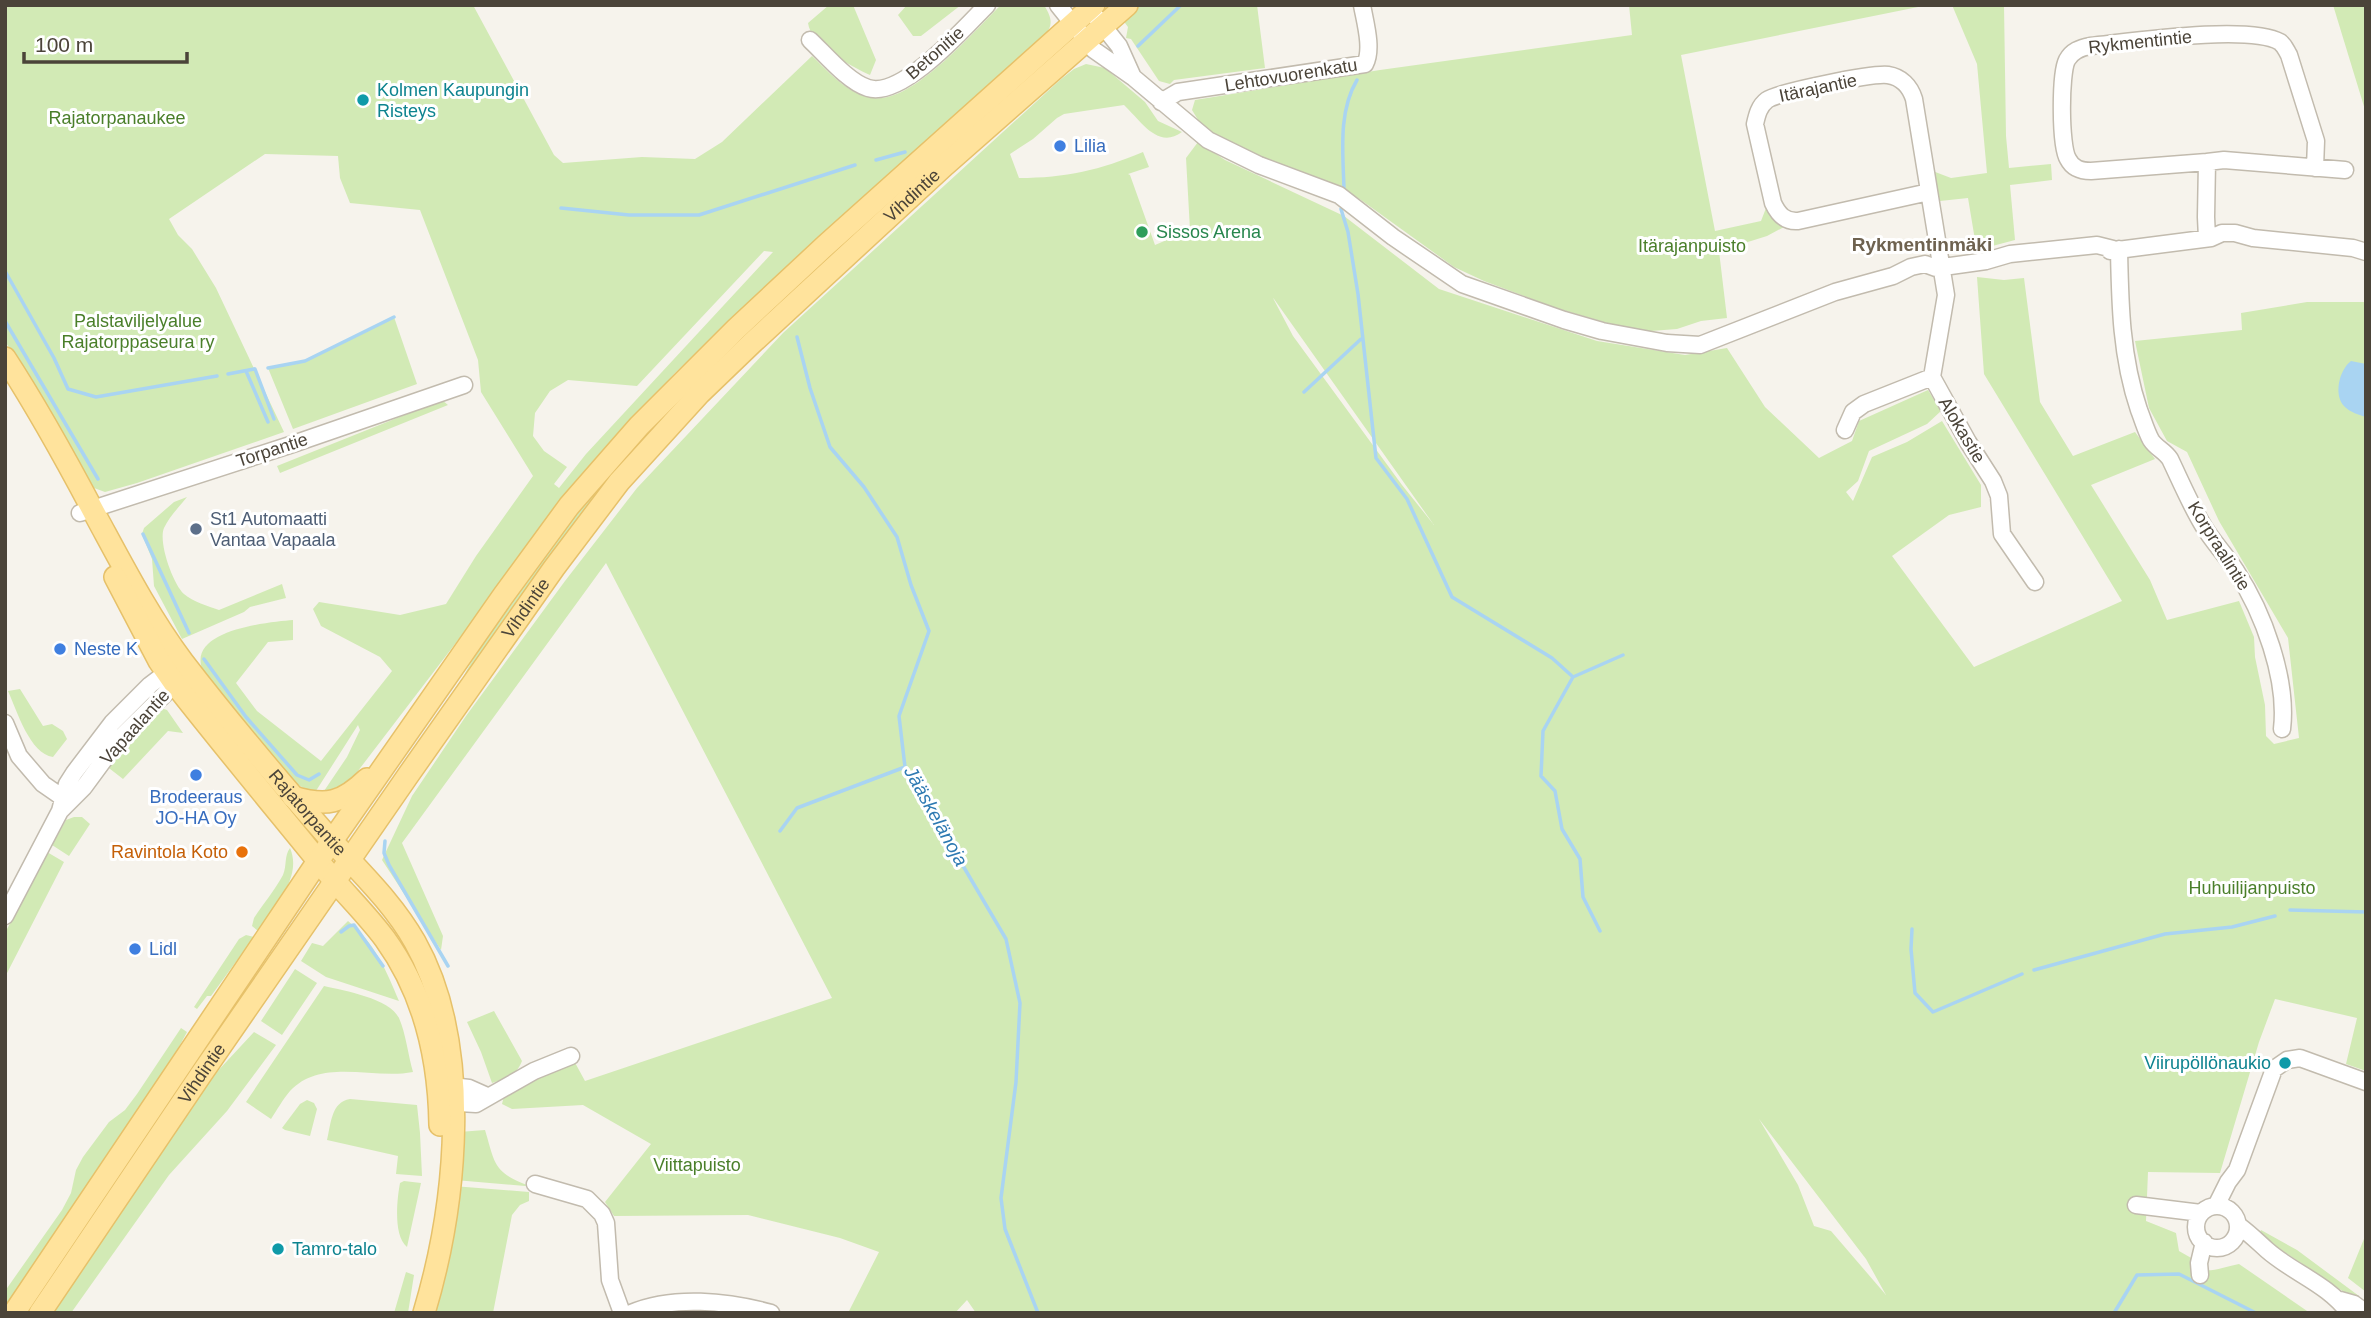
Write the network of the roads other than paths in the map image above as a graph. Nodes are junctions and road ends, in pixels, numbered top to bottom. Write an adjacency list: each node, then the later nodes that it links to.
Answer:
1 (987, 5): 8 (street, Betonitie)
2 (1058, 5): 6 (street)
3 (1127, 5): 7 (main road, Vihdintie)
4 (1363, 5): 11 (street, Lehtovuorenkatu)
5 (1089, 7): 6 (main road, Vihdintie); 7 (street)
6 (1072, 25): 9 (street); 30 (main road, Vihdintie)
7 (1103, 27): 9 (main road, Vihdintie); 10 (street)
8 (810, 40)
9 (1086, 42): 10 (street); 34 (main road, Vihdintie)
10 (1134, 78): 11 (street)
11 (1161, 102): 19 (street)
12 (2207, 162): 13 (street); 13 (street, Rykmentintie); 16 (street)
13 (2315, 167): 14 (street)
14 (2345, 170)
15 (1929, 192): 15 (street, Itärajantie); 19 (street, Itärajantie)
16 (2209, 238): 17 (street); 18 (street)
17 (2116, 249): 19 (street); 28 (street, Korpraalintie)
18 (2362, 249)
19 (1938, 267): 22 (street, Alokastie)
20 (5, 358): 25 (main road, Rajatorpantie)
21 (5, 364): 25 (main road, Rajatorpantie)
22 (1932, 377): 24 (street); 26 (street, Alokastie)
23 (464, 384): 25 (street, Torpantie)
24 (1845, 430)
25 (86, 511): 27 (main road, Rajatorpantie)
26 (2035, 582)
27 (174, 672): 31 (main road, Rajatorpantie); 32 (street, Vapaalantie); 35 (main road, Rajatorpantie)
28 (2282, 729)
29 (8, 731): 32 (street)
30 (390, 757): 31 (main road); 33 (main road, Vihdintie)
31 (293, 797): 33 (main road, Rajatorpantie)
32 (67, 798): 37 (street, Vapaalantie)
33 (332, 841): 34 (main road, Rajatorpantie); 35 (main road, Vihdintie)
34 (350, 860): 36 (main road, Vihdintie); 40 (main road, Rajatorpantie)
35 (318, 861): 36 (main road, Rajatorpantie); 46 (main road, Vihdintie)
36 (335, 883): 40 (main road, Rajatorpantie); 47 (main road, Vihdintie)
37 (5, 916)
38 (571, 1056): 40 (street)
39 (2366, 1082): 41 (street)
40 (446, 1093): 48 (main road, Rajatorpantie); 49 (main road, Rajatorpantie)
41 (2237, 1170): 44 (street); 44 (street)
42 (535, 1184): 50 (street)
43 (2136, 1205): 44 (street)
44 (2218, 1230): 45 (street)
45 (2345, 1306): 53 (street)
46 (14, 1313)
47 (40, 1313)
48 (414, 1313)
49 (424, 1313)
50 (622, 1313)
51 (631, 1313): 52 (street)
52 (771, 1313)
53 (2365, 1313)

